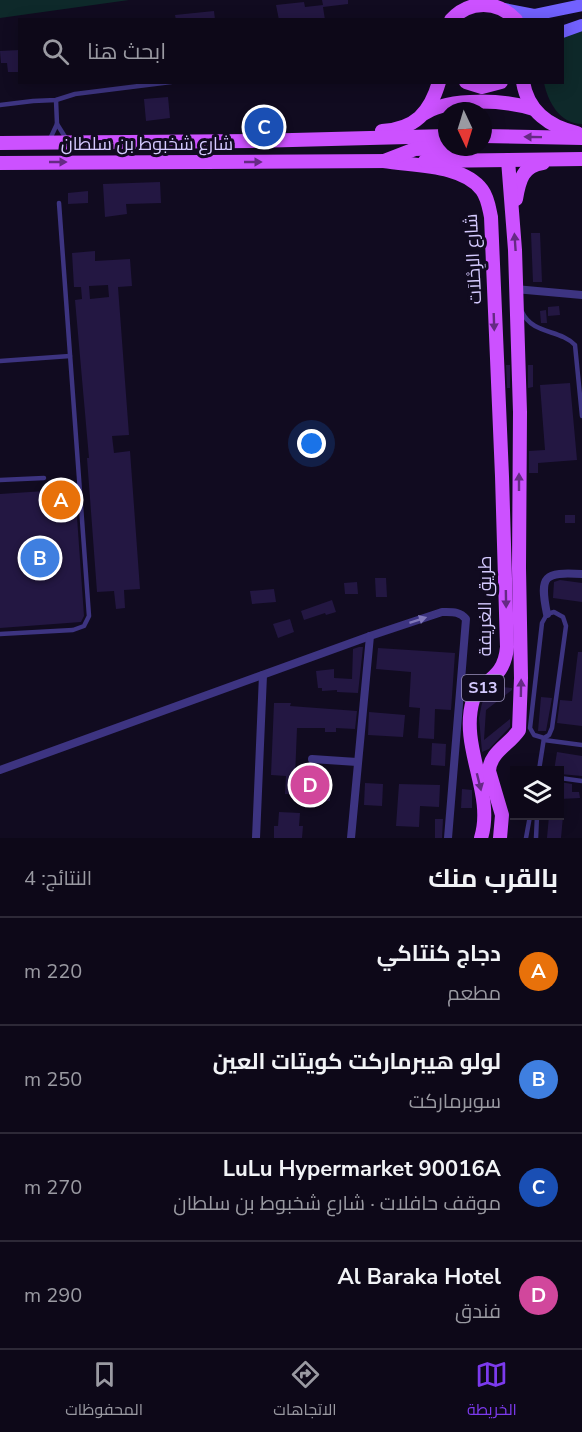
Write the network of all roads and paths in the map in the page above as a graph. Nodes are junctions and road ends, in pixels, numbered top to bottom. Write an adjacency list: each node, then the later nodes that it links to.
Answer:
1 (456, 0): 4 (main road)
2 (499, 5): 3 (main road); 5 (main road); 6 (main road)
3 (582, 5)
4 (451, 18)
5 (452, 18)
6 (514, 18)
7 (582, 25): 8 (main road)
8 (564, 31)
9 (155, 84): 14 (lane)
10 (438, 84): 17 (main road)
11 (472, 84): 12 (main road)
12 (493, 84)
13 (524, 84): 16 (main road)
14 (56, 100): 15 (lane); 18 (lane)
15 (0, 105)
16 (534, 109): 17 (main road); 21 (main road)
17 (424, 114): 22 (main road)
18 (57, 124): 23 (lane); 24 (lane)
19 (438, 136): 22 (main road, شارع شخبوط بن سلطان)
20 (492, 136): 21 (main road, one-way to 20)
21 (582, 136)
22 (254, 141): 24 (main road, شارع شخبوط بن سلطان)
23 (48, 142): 24 (main road, شارع شخبوط بن سلطان); 25 (main road, شارع شخبوط بن سلطان)
24 (69, 142)
25 (0, 143)
26 (438, 148): 29 (main road)
27 (582, 159): 28 (main road, شارع شخبوط بن سلطان); 32 (main road)
28 (508, 160): 29 (main road, شارع شخبوط بن سلطان); 32 (main road)
29 (384, 161): 30 (main road, شارع شخبوط بن سلطان, one-way to 29); 33 (main road, شارع الرِحْلاَت)
30 (2, 163)
31 (59, 203): 36 (lane)
32 (513, 216): 34 (main road, one-way to 32)
33 (493, 281): 34 (main road); 41 (main road, شارع الرِحْلاَت, one-way to 41)
34 (517, 286): 35 (street); 38 (lane); 61 (main road, طريق الغريفة / S13, one-way to 34)
35 (582, 295)
36 (70, 356): 37 (lane); 44 (lane)
37 (0, 361)
38 (582, 416)
39 (44, 478): 40 (lane)
40 (0, 480)
41 (504, 541): 60 (main road, طريق الغريفة / S13, one-way to 60)
42 (582, 574): 43 (street)
43 (547, 614): 47 (lane); 47 (lane)
44 (0, 634)
45 (369, 636): 46 (street); 50 (street); 59 (street, one-way to 59)
46 (263, 675): 52 (street); 57 (street)
47 (544, 739): 48 (lane); 51 (lane)
48 (582, 746)
49 (312, 759): 50 (street)
50 (357, 762): 58 (street)
51 (540, 766)
52 (0, 770)
53 (564, 779): 54 (lane)
54 (582, 781)
55 (529, 820): 62 (lane)
56 (537, 820): 63 (lane)
57 (256, 838)
58 (351, 838)
59 (448, 838)
60 (481, 838)
61 (500, 838)
62 (526, 838)
63 (536, 838)

